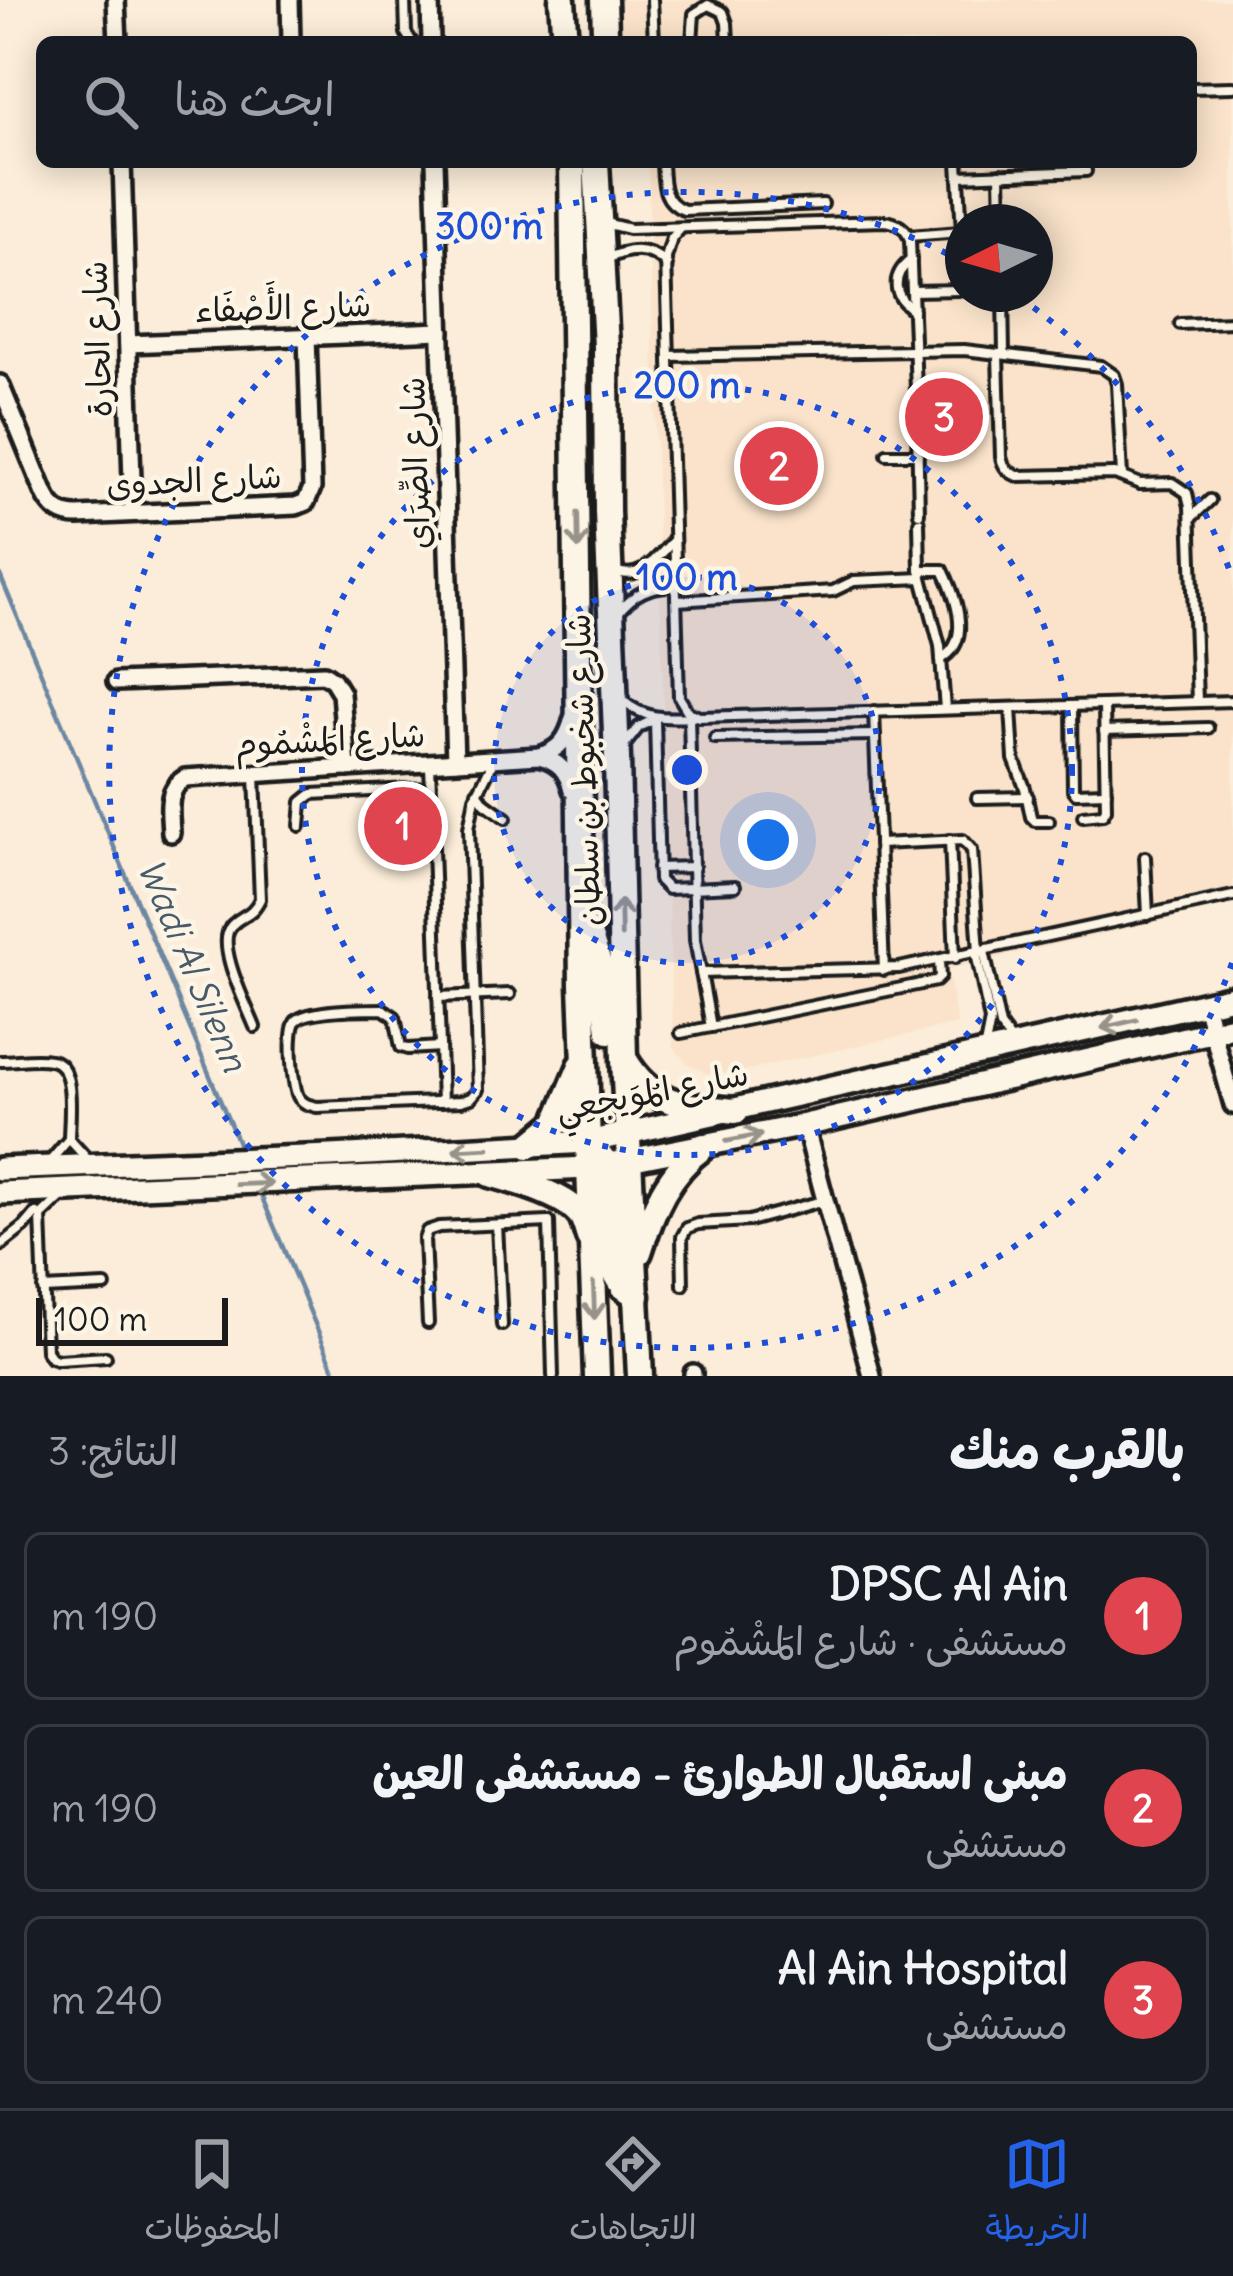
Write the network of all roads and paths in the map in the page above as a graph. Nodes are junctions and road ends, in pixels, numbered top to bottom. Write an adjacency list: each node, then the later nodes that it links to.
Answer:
1 (116, 0): 9 (street)
2 (290, 0): 10 (street)
3 (405, 0): 11 (lane)
4 (430, 0): 12 (street)
5 (562, 0): 13 (main road)
6 (592, 0): 14 (main road)
7 (604, 0): 15 (main road)
8 (652, 0): 16 (lane)
9 (118, 36)
10 (291, 36)
11 (408, 36)
12 (431, 36)
13 (565, 36)
14 (596, 36)
15 (602, 36)
16 (654, 36)
17 (692, 36): 18 (lane)
18 (728, 36)
19 (1233, 87): 20 (lane)
20 (1197, 88)
21 (122, 168): 49 (street, شارع الحارة)
22 (435, 168): 47 (street, شارع الصِّرَاي)
23 (572, 168): 52 (main road, شارع شخبوط بن سلطان)
24 (581, 168): 40 (main road)
25 (596, 168): 34 (main road, شارع شخبوط بن سلطان)
26 (663, 168): 31 (lane)
27 (958, 168): 30 (lane)
28 (1086, 171): 29 (lane)
29 (1000, 174): 30 (lane); 33 (lane)
30 (958, 176): 32 (lane)
31 (823, 204)
32 (960, 204)
33 (1001, 204)
34 (598, 219): 35 (lane); 40 (main road, شارع شخبوط بن سلطان)
35 (680, 228): 37 (lane); 39 (lane)
36 (945, 233): 37 (lane)
37 (909, 236): 38 (lane)
38 (911, 260): 42 (lane); 43 (lane)
39 (667, 265): 40 (lane); 53 (lane)
40 (600, 272): 59 (main road, شارع شخبوط بن سلطان)
41 (945, 291): 42 (lane)
42 (913, 292): 43 (lane)
43 (914, 311): 50 (lane)
44 (1002, 312): 51 (lane)
45 (1233, 322): 46 (lane)
46 (1180, 325)
47 (441, 331): 48 (street, شارع الأَصْفَاء); 88 (street, شارع الصِّرَاي)
48 (307, 337): 49 (street, شارع الأَصْفَاء); 60 (street, شارع الجدوى)
49 (128, 344): 60 (street, شارع الحارة)
50 (916, 350): 51 (lane); 53 (lane); 56 (lane)
51 (1001, 353): 57 (lane); 57 (lane)
52 (576, 355): 59 (main road); 73 (main road, شارع شخبوط بن سلطان, one-way to 73)
53 (670, 356): 62 (lane)
54 (0, 384): 60 (street, شارع الجدوى)
55 (886, 454): 56 (lane)
56 (918, 454): 64 (lane)
57 (1123, 476): 61 (lane)
58 (1210, 500): 61 (lane)
59 (607, 512): 63 (main road, شارع شخبوط بن سلطان)
60 (133, 513)
61 (1191, 518): 71 (lane)
62 (675, 538): 63 (lane); 65 (lane)
63 (609, 565): 67 (main road, شارع شخبوط بن سلطان)
64 (921, 574): 66 (lane); 68 (lane); 68 (lane)
65 (676, 586): 66 (lane); 67 (lane)
66 (676, 601): 79 (lane)
67 (610, 624): 70 (main road, شارع شخبوط بن سلطان)
68 (941, 659): 77 (lane)
69 (116, 682): 90 (street)
70 (614, 691): 80 (lane); 86 (main road, شارع شخبوط بن سلطان)
71 (1197, 701): 72 (lane); 75 (lane)
72 (1233, 701)
73 (579, 705): 85 (street); 98 (main road, شارع شخبوط بن سلطان)
74 (1072, 706): 75 (lane); 76 (lane); 94 (lane)
75 (1104, 706): 82 (lane)
76 (1011, 708): 77 (lane); 95 (lane)
77 (945, 710): 78 (lane)
78 (874, 711): 79 (lane); 83 (lane)
79 (694, 717): 80 (lane); 108 (lane)
80 (655, 718): 86 (lane); 109 (lane)
81 (1208, 728): 82 (lane)
82 (1104, 731): 94 (lane)
83 (875, 735): 84 (lane); 106 (lane)
84 (715, 738)
85 (539, 756): 87 (street, شارع المَشْمُوم); 98 (street)
86 (617, 758): 133 (main road, شارع شخبوط بن سلطان, one-way to 86)
87 (495, 759): 88 (street, شارع المَشْمُوم); 93 (lane)
88 (455, 761): 89 (street, شارع المَشْمُوم)
89 (430, 763): 90 (street, شارع المَشْمُوم); 92 (lane)
90 (347, 768): 91 (street, شارع المَشْمُوم)
91 (255, 773): 104 (street, شارع المَشْمُوم); 125 (lane)
92 (430, 788): 103 (lane); 122 (lane)
93 (477, 792): 97 (lane); 99 (lane)
94 (1106, 792): 100 (lane)
95 (1028, 797): 96 (lane); 102 (lane)
96 (977, 798)
97 (489, 806): 99 (lane); 101 (lane)
98 (581, 806): 114 (main road, شارع شخبوط بن سلطان)
99 (470, 816): 121 (lane)
100 (1083, 816)
101 (506, 818)
102 (1049, 821)
103 (300, 826)
104 (170, 833)
105 (950, 841): 106 (lane); 115 (lane); 116 (lane)
106 (879, 844): 118 (lane)
107 (1145, 856): 113 (lane)
108 (694, 867): 109 (lane); 111 (lane)
109 (658, 868): 111 (lane)
110 (735, 886): 111 (lane)
111 (694, 888): 119 (lane)
112 (1233, 896): 113 (lane)
113 (1148, 915): 115 (lane)
114 (582, 919): 131 (main road, شارع شخبوط بن سلطان); 143 (main road)
115 (980, 952): 116 (lane); 130 (lane); 132 (lane)
116 (955, 958): 117 (lane)
117 (939, 961): 118 (lane); 126 (lane)
118 (884, 970): 119 (lane)
119 (700, 973): 126 (lane)
120 (510, 994): 121 (lane)
121 (476, 996): 122 (lane); 135 (lane)
122 (438, 997): 129 (lane)
123 (1233, 998): 124 (street, شارع المُوَيجعِي)
124 (1205, 1004): 127 (street); 130 (street, شارع المُوَيجعِي, one-way to 130)
125 (255, 1027)
126 (711, 1027): 128 (lane)
127 (1223, 1030): 136 (street); 138 (street, شارع المُوَيجعِي)
128 (681, 1033)
129 (440, 1047): 135 (lane); 135 (lane)
130 (1016, 1047): 132 (street, شارع المُوَيجعِي)
131 (585, 1052): 140 (main road, شارع شخبوط بن سلطان); 141 (main road)
132 (981, 1055): 137 (street, شارع المُوَيجعِي)
133 (624, 1059): 137 (main road); 143 (main road, شارع شخبوط بن سلطان)
134 (0, 1061): 139 (lane)
135 (442, 1102)
136 (1233, 1105)
137 (736, 1111): 143 (street, شارع المُوَيجعِي)
138 (805, 1126): 142 (street, شارع المُوَيجعِي, one-way to 138); 149 (street)
139 (69, 1139): 144 (lane); 145 (lane)
140 (588, 1142): 141 (street, شارع المُوَيجعِي); 143 (main road)
141 (529, 1146): 144 (street, شارع المُوَيجعِي, one-way to 144)
142 (704, 1146): 143 (street, شارع المُوَيجعِي); 154 (main road)
143 (614, 1153): 147 (street, شارع المُوَيجعِي); 153 (main road, شارع شخبوط بن سلطان); 154 (main road, شارع شخبوط بن سلطان)
144 (95, 1166): 145 (street, شارع المُوَيجعِي)
145 (41, 1168): 146 (street, شارع المُوَيجعِي)
146 (0, 1169)
147 (490, 1174): 148 (street, شارع المُوَيجعِي, one-way to 147); 153 (main road)
148 (67, 1191): 150 (street, شارع المُوَيجعِي); 150 (lane)
149 (824, 1201): 155 (lane); 164 (street)
150 (24, 1204): 152 (lane); 157 (lane)
151 (497, 1225): 158 (lane); 159 (lane); 161 (lane)
152 (0, 1246)
153 (592, 1246): 162 (main road, شارع شخبوط بن سلطان, one-way to 162)
154 (636, 1284): 163 (main road, شارع شخبوط بن سلطان)
155 (683, 1285)
156 (105, 1286): 157 (lane)
157 (43, 1289): 160 (lane)
158 (428, 1322)
159 (502, 1324)
160 (106, 1357)
161 (553, 1376)
162 (597, 1376)
163 (640, 1376)
164 (872, 1376)

